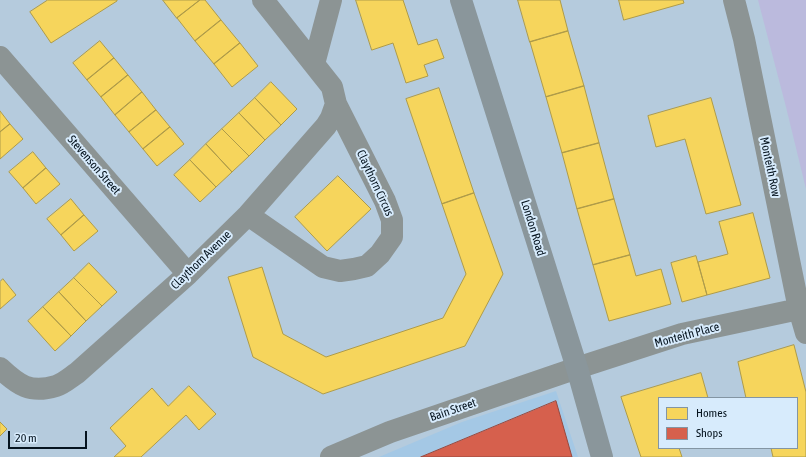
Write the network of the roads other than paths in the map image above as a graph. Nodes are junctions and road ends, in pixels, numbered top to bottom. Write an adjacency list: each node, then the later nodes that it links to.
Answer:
1 (263, 0): 6 (street)
2 (331, 0): 6 (street)
3 (461, 0): 13 (main road, London Road)
4 (734, 0): 10 (street, Monteith Row)
5 (0, 57): 9 (street, Stevenson Street)
6 (314, 64): 7 (street)
7 (336, 104): 8 (street, Claythorn Avenue); 8 (street, Claythorn Circus)
8 (248, 215): 9 (street, Claythorn Avenue)
9 (188, 274): 12 (street, Claythorn Avenue)
10 (799, 309): 11 (street, Monteith Row); 13 (street, Monteith Place)
11 (806, 333)
12 (0, 368)
13 (577, 368): 14 (street, Bain Street); 15 (main road, London Road)
14 (332, 457)
15 (602, 457)

